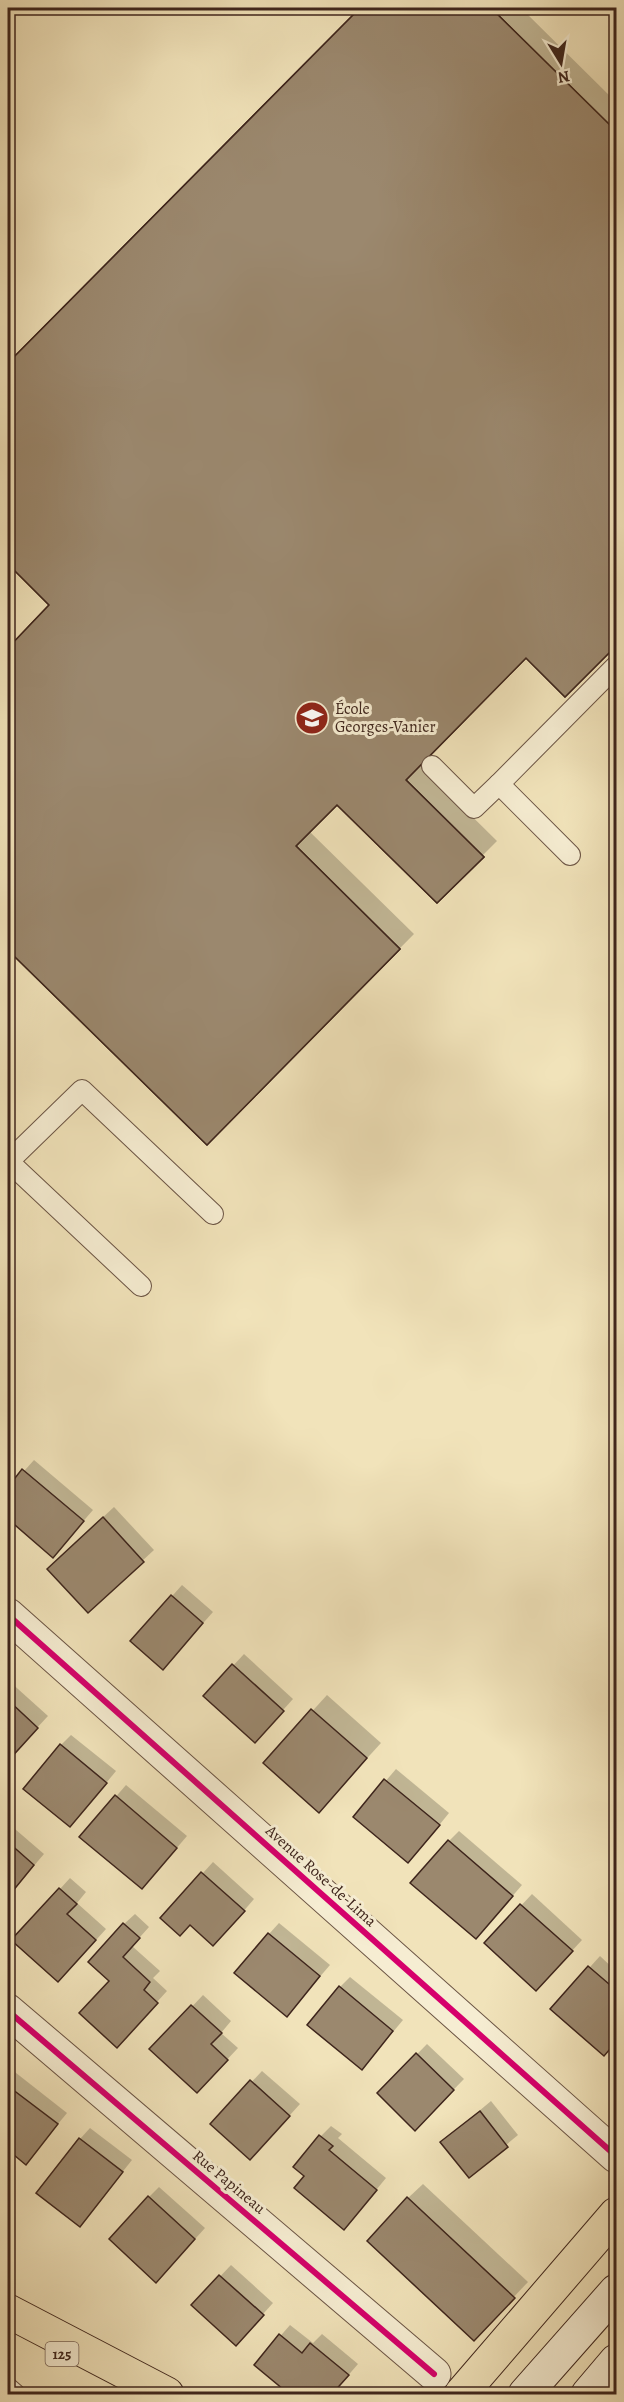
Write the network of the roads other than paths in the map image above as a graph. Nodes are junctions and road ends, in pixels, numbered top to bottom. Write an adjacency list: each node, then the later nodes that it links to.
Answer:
1 (616, 666): 3 (lane)
2 (432, 766): 3 (lane)
3 (499, 784): 4 (lane)
4 (570, 855)
5 (8, 1162): 6 (lane); 7 (lane)
6 (213, 1214)
7 (141, 1286)
8 (8, 1616): 10 (street, Avenue Rose-de-Lima)
9 (8, 2011): 15 (street, Rue Papineau)
10 (616, 2156)
11 (616, 2214): 20 (highway)
12 (616, 2290): 21 (street)
13 (8, 2312): 18 (highway, 125); 19 (highway)
14 (616, 2361): 22 (street)
15 (434, 2374)
16 (8, 2388): 17 (lane)
17 (15, 2394)
18 (116, 2394)
19 (167, 2394)
20 (461, 2394)
21 (525, 2394)
22 (588, 2394)

